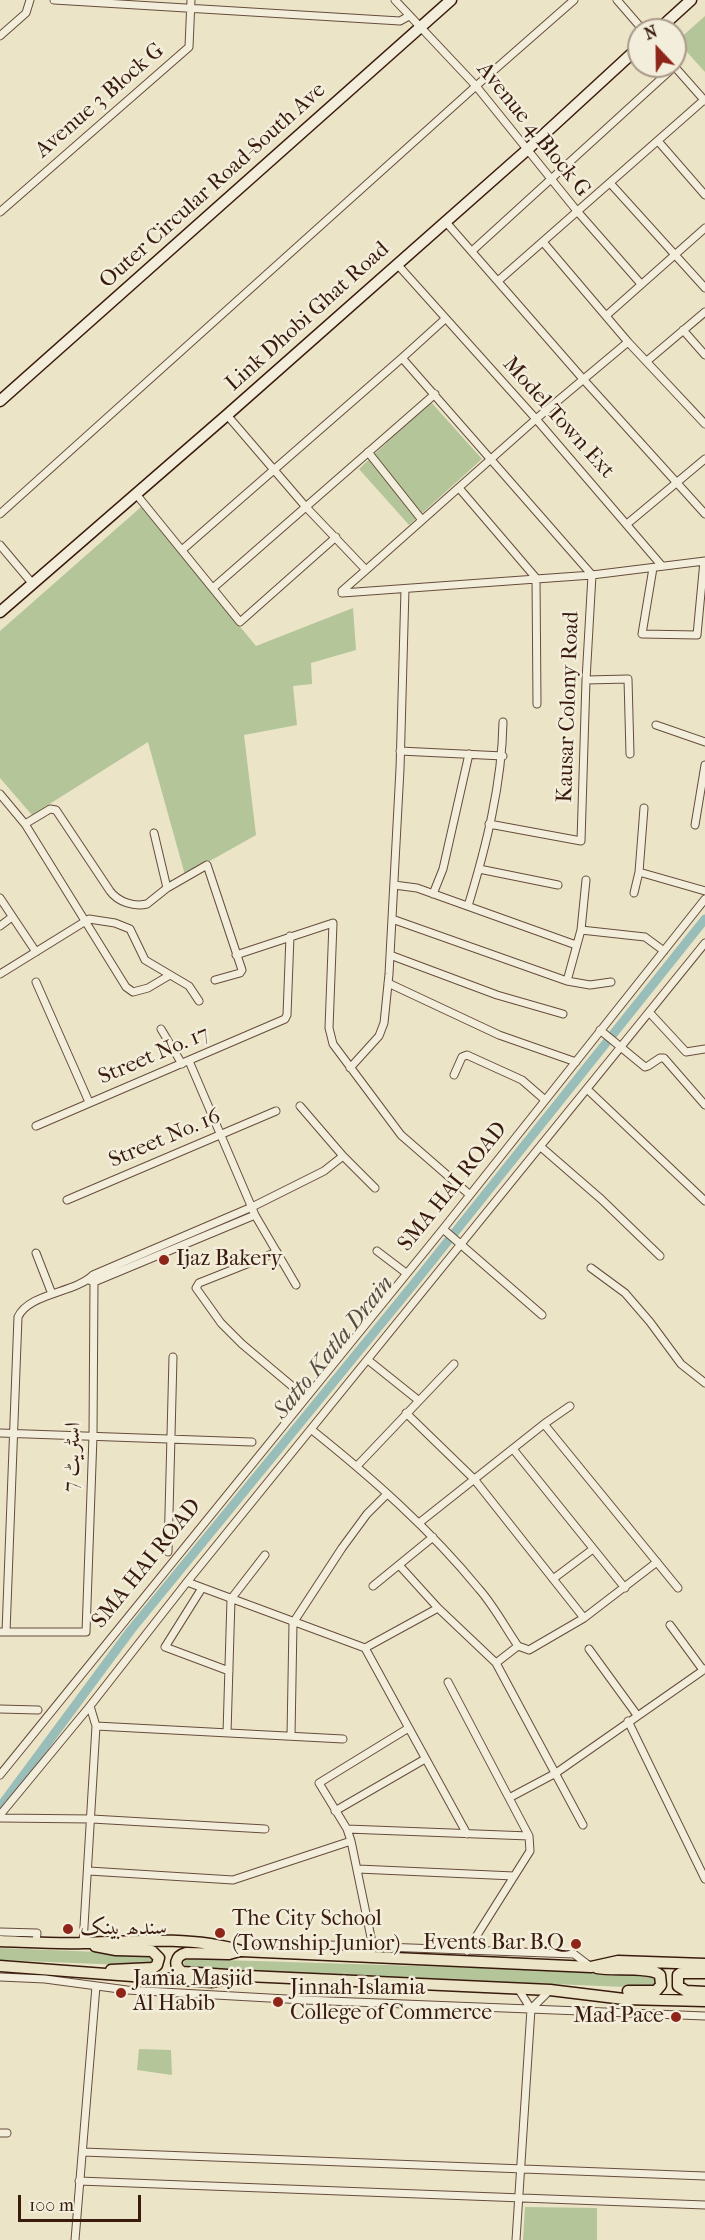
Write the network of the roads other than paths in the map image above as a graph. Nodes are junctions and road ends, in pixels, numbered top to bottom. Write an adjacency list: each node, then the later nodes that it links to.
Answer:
1 (30, 0): 14 (street)
2 (54, 0): 9 (street)
3 (191, 0): 9 (street, Avenue 3 Block G)
4 (395, 0): 10 (street, Avenue 4 Block G)
5 (451, 0): 13 (street, Outer Circular Road-South Ave)
6 (574, 0): 18 (street)
7 (617, 0): 11 (street)
8 (691, 0): 12 (street)
9 (190, 9): 10 (street); 26 (street, Avenue 3 Block G)
10 (409, 16): 13 (street, Avenue 4 Block G)
11 (633, 18)
12 (671, 18)
13 (421, 27): 18 (street, Avenue 4 Block G); 46 (street, Outer Circular Road-South Ave)
14 (0, 36)
15 (627, 58): 21 (street, Link Dhobi Ghat Road)
16 (661, 78): 22 (street)
17 (684, 78): 19 (street)
18 (476, 86): 21 (street, Avenue 4 Block G); 58 (street)
19 (704, 101): 20 (street)
20 (658, 141): 23 (street); 24 (street)
21 (528, 149): 22 (street, Avenue 4 Block G); 27 (street, Link Dhobi Ghat Road)
22 (552, 179): 25 (street, Avenue 4 Block G); 30 (street)
23 (610, 183): 25 (street); 31 (street)
24 (705, 195)
25 (577, 211): 29 (street); 34 (street, Avenue 4 Block G)
26 (0, 212)
27 (445, 221): 30 (street); 32 (street, Link Dhobi Ghat Road)
28 (705, 228): 31 (street)
29 (543, 242): 33 (street); 37 (street)
30 (471, 251): 33 (street)
31 (675, 255): 34 (street); 35 (street)
32 (397, 264): 38 (street, Model Town Ext); 47 (street, Link Dhobi Ghat Road)
33 (498, 280): 44 (street)
34 (641, 284): 37 (street)
35 (705, 288)
36 (705, 312): 39 (street)
37 (607, 315): 40 (street)
38 (445, 319): 42 (street); 48 (street, Model Town Ext)
39 (683, 330): 41 (street); 43 (street)
40 (628, 342): 43 (street); 44 (street)
41 (705, 355)
42 (402, 358): 45 (street); 53 (street)
43 (647, 361): 49 (street)
44 (583, 379): 48 (street); 54 (street)
45 (435, 394): 50 (street); 51 (street)
46 (0, 401)
47 (227, 415): 53 (street); 56 (street, Link Dhobi Ghat Road)
48 (536, 419): 51 (street); 61 (street, Model Town Ext)
49 (705, 424)
50 (368, 452): 57 (street); 60 (street)
51 (492, 459): 55 (street); 69 (street)
52 (705, 459): 54 (street)
53 (275, 469): 57 (street); 64 (street)
54 (676, 484): 59 (street); 61 (street)
55 (459, 488): 60 (street); 70 (street)
56 (136, 494): 64 (street); 71 (street, Link Dhobi Ghat Road)
57 (305, 506): 62 (street); 72 (street)
58 (0, 514)
59 (705, 514)
60 (422, 520): 68 (street)
61 (627, 524): 66 (street, Model Town Ext)
62 (336, 537): 68 (street); 72 (street)
63 (0, 545): 71 (street)
64 (182, 550): 72 (street)
65 (705, 561): 66 (street); 67 (street)
66 (663, 566): 67 (street)
67 (653, 568): 69 (street)
68 (366, 570): 73 (street)
69 (592, 574): 70 (street); 75 (street, Kausar Colony Road)
70 (536, 579): 73 (street); 76 (street)
71 (33, 582): 74 (street, Link Dhobi Ghat Road)
72 (213, 588)
73 (405, 589): 80 (street)
74 (0, 612)
75 (586, 680): 82 (street); 88 (street, Kausar Colony Road)
76 (537, 704)
77 (503, 722): 83 (street)
78 (656, 725): 79 (street)
79 (705, 742)
80 (400, 751): 81 (street); 94 (street)
81 (470, 754): 83 (street); 99 (street)
82 (630, 754)
83 (503, 756): 88 (street)
84 (705, 765): 89 (street)
85 (0, 794): 87 (street)
86 (644, 808): 92 (street)
87 (26, 824): 96 (street); 105 (street)
88 (489, 824): 91 (street)
89 (695, 825)
90 (154, 833): 96 (street)
91 (479, 868): 95 (street); 102 (street)
92 (639, 872): 97 (street); 98 (street)
93 (586, 880): 107 (street)
94 (394, 885): 99 (street); 104 (street)
95 (558, 885)
96 (167, 888): 113 (street)
97 (705, 891)
98 (634, 893)
99 (432, 894): 102 (street)
100 (0, 898): 103 (street)
101 (705, 899): 111 (street, SMA HAI ROAD)
102 (468, 906): 110 (street)
103 (12, 917): 106 (street); 112 (street)
104 (392, 919): 114 (street); 118 (street)
105 (85, 922): 112 (street); 116 (street); 116 (street)
106 (0, 926)
107 (580, 930): 110 (street); 111 (street)
108 (290, 936): 113 (street); 129 (street, Street No. 17); 131 (street)
109 (705, 943): 123 (street)
110 (576, 945): 118 (street)
111 (664, 951): 126 (street, SMA HAI ROAD)
112 (36, 952): 115 (street)
113 (236, 955): 117 (street)
114 (390, 955): 120 (street); 124 (street)
115 (0, 974)
116 (170, 975): 122 (street)
117 (216, 980)
118 (567, 981): 121 (street)
119 (36, 982): 135 (street)
120 (388, 982): 130 (street); 131 (street)
121 (611, 982)
122 (200, 1001)
123 (649, 1012): 127 (street); 128 (street)
124 (563, 1014)
125 (161, 1029): 129 (street)
126 (603, 1032): 127 (street); 130 (street, SMA HAI ROAD)
127 (619, 1045): 133 (street); 136 (street)
128 (705, 1049)
129 (186, 1062): 135 (street, Street No. 17); 140 (street)
130 (576, 1062): 134 (street, SMA HAI ROAD)
131 (350, 1068): 144 (street)
132 (454, 1075): 134 (street)
133 (587, 1089): 141 (street); 146 (street)
134 (545, 1100): 144 (street, SMA HAI ROAD)
135 (89, 1102): 139 (street, Street No. 17)
136 (705, 1105)
137 (300, 1106): 142 (street)
138 (276, 1112): 140 (street, Street No. 16)
139 (36, 1126)
140 (221, 1135): 145 (street, Street No. 16); 147 (street)
141 (541, 1147): 150 (street); 154 (street)
142 (343, 1156): 143 (street); 147 (street)
143 (375, 1188)
144 (470, 1195): 149 (street, SMA HAI ROAD)
145 (67, 1200)
146 (705, 1201)
147 (252, 1207): 148 (street); 157 (street)
148 (255, 1215): 152 (street); 157 (street)
149 (445, 1231): 150 (street); 156 (street, SMA HAI ROAD)
150 (460, 1243): 160 (street); 162 (street)
151 (377, 1251): 156 (street)
152 (277, 1252): 158 (street); 165 (street)
153 (36, 1253): 159 (street)
154 (660, 1256)
155 (591, 1268): 164 (street)
156 (406, 1273): 165 (street, SMA HAI ROAD)
157 (91, 1281): 159 (street); 173 (street, اسٹریٹ 7)
158 (296, 1285)
159 (52, 1294): 172 (street)
160 (542, 1315)
161 (173, 1357): 174 (street)
162 (368, 1360): 166 (street); 170 (street)
163 (454, 1364): 166 (street)
164 (705, 1383)
165 (306, 1397): 218 (street, SMA HAI ROAD)
166 (418, 1400): 168 (street)
167 (570, 1406): 169 (street)
168 (406, 1413): 177 (street); 178 (street)
169 (544, 1424): 176 (street); 185 (street)
170 (312, 1430): 177 (street); 188 (street)
171 (0, 1433): 172 (street)
172 (14, 1433): 173 (street); 198 (street)
173 (93, 1436): 174 (street); 198 (street, اسٹریٹ 7)
174 (170, 1439): 175 (street); 183 (street)
175 (252, 1442)
176 (513, 1449): 178 (street); 182 (street)
177 (357, 1466): 179 (street)
178 (474, 1479): 180 (street); 187 (street)
179 (387, 1494): 180 (street); 196 (street)
180 (419, 1523): 181 (street)
181 (434, 1537): 186 (street); 199 (street)
182 (593, 1549): 187 (street); 191 (street)
183 (168, 1552)
184 (265, 1555): 193 (street)
185 (657, 1562): 191 (street); 192 (street)
186 (399, 1565): 189 (street); 194 (street)
187 (554, 1579): 195 (street)
188 (187, 1582): 190 (street); 206 (street)
189 (373, 1586)
190 (202, 1588): 193 (street); 204 (street)
191 (625, 1588): 195 (street)
192 (678, 1588)
193 (231, 1599): 196 (street); 204 (street)
194 (438, 1608): 200 (street); 202 (street)
195 (584, 1618): 199 (street)
196 (293, 1623): 200 (street); 214 (street)
197 (670, 1625): 203 (street)
198 (3, 1632)
199 (518, 1646): 202 (street)
200 (364, 1648): 212 (street)
201 (589, 1649): 209 (street)
202 (496, 1663): 217 (street)
203 (704, 1669): 209 (street)
204 (229, 1671): 213 (street)
205 (448, 1683): 219 (street)
206 (90, 1706): 211 (street); 221 (street)
207 (0, 1709): 208 (street)
208 (38, 1710)
209 (638, 1715): 210 (street)
210 (628, 1721): 217 (street); 232 (street)
211 (96, 1726): 213 (street); 222 (street)
212 (407, 1729): 216 (street); 220 (street)
213 (227, 1733): 214 (street)
214 (291, 1736): 215 (street)
215 (343, 1739)
216 (424, 1759): 220 (street); 226 (street)
217 (556, 1773): 219 (street); 223 (street)
218 (0, 1775)
219 (509, 1798): 227 (street)
220 (335, 1811): 225 (street)
221 (0, 1816): 222 (street)
222 (92, 1819): 224 (street); 230 (street)
223 (583, 1825)
224 (265, 1829)
225 (347, 1829): 226 (street); 228 (street)
226 (467, 1834): 227 (street)
227 (529, 1836): 231 (street)
228 (351, 1840): 229 (street); 230 (street)
229 (358, 1869): 231 (street); 237 (street)
230 (89, 1871): 236 (street)
231 (514, 1876): 239 (street)
232 (705, 1879)
233 (0, 1932): 235 (street)
234 (0, 1941): 235 (main road)
235 (36, 1942): 236 (main road)
236 (83, 1943): 238 (main road); 244 (main road)
237 (373, 1947): 239 (street); 240 (street)
238 (241, 1951): 240 (main road); 248 (main road)
239 (467, 1951): 243 (street)
240 (264, 1952): 243 (main road)
241 (705, 1964): 243 (main road)
242 (0, 1966): 246 (main road)
243 (591, 1966): 255 (main road)
244 (98, 1972): 246 (main road); 247 (main road)
245 (705, 1973): 254 (main road)
246 (45, 1974): 249 (street); 250 (street)
247 (128, 1976): 248 (main road); 251 (street)
248 (247, 1976): 252 (main road)
249 (0, 1977)
250 (96, 1986): 251 (street); 259 (street)
251 (127, 1990): 257 (street)
252 (519, 1990): 253 (main road); 257 (street)
253 (550, 1990): 255 (main road); 257 (street)
254 (705, 1992)
255 (592, 1995): 256 (main road)
256 (705, 2001)
257 (531, 2009): 258 (street); 260 (street)
258 (705, 2016)
259 (83, 2152): 260 (street); 262 (street)
260 (521, 2168): 261 (street); 263 (street)
261 (705, 2176)
262 (79, 2181): 263 (street); 265 (street)
263 (519, 2198): 264 (street); 266 (street)
264 (705, 2205)
265 (75, 2240)
266 (516, 2240)

